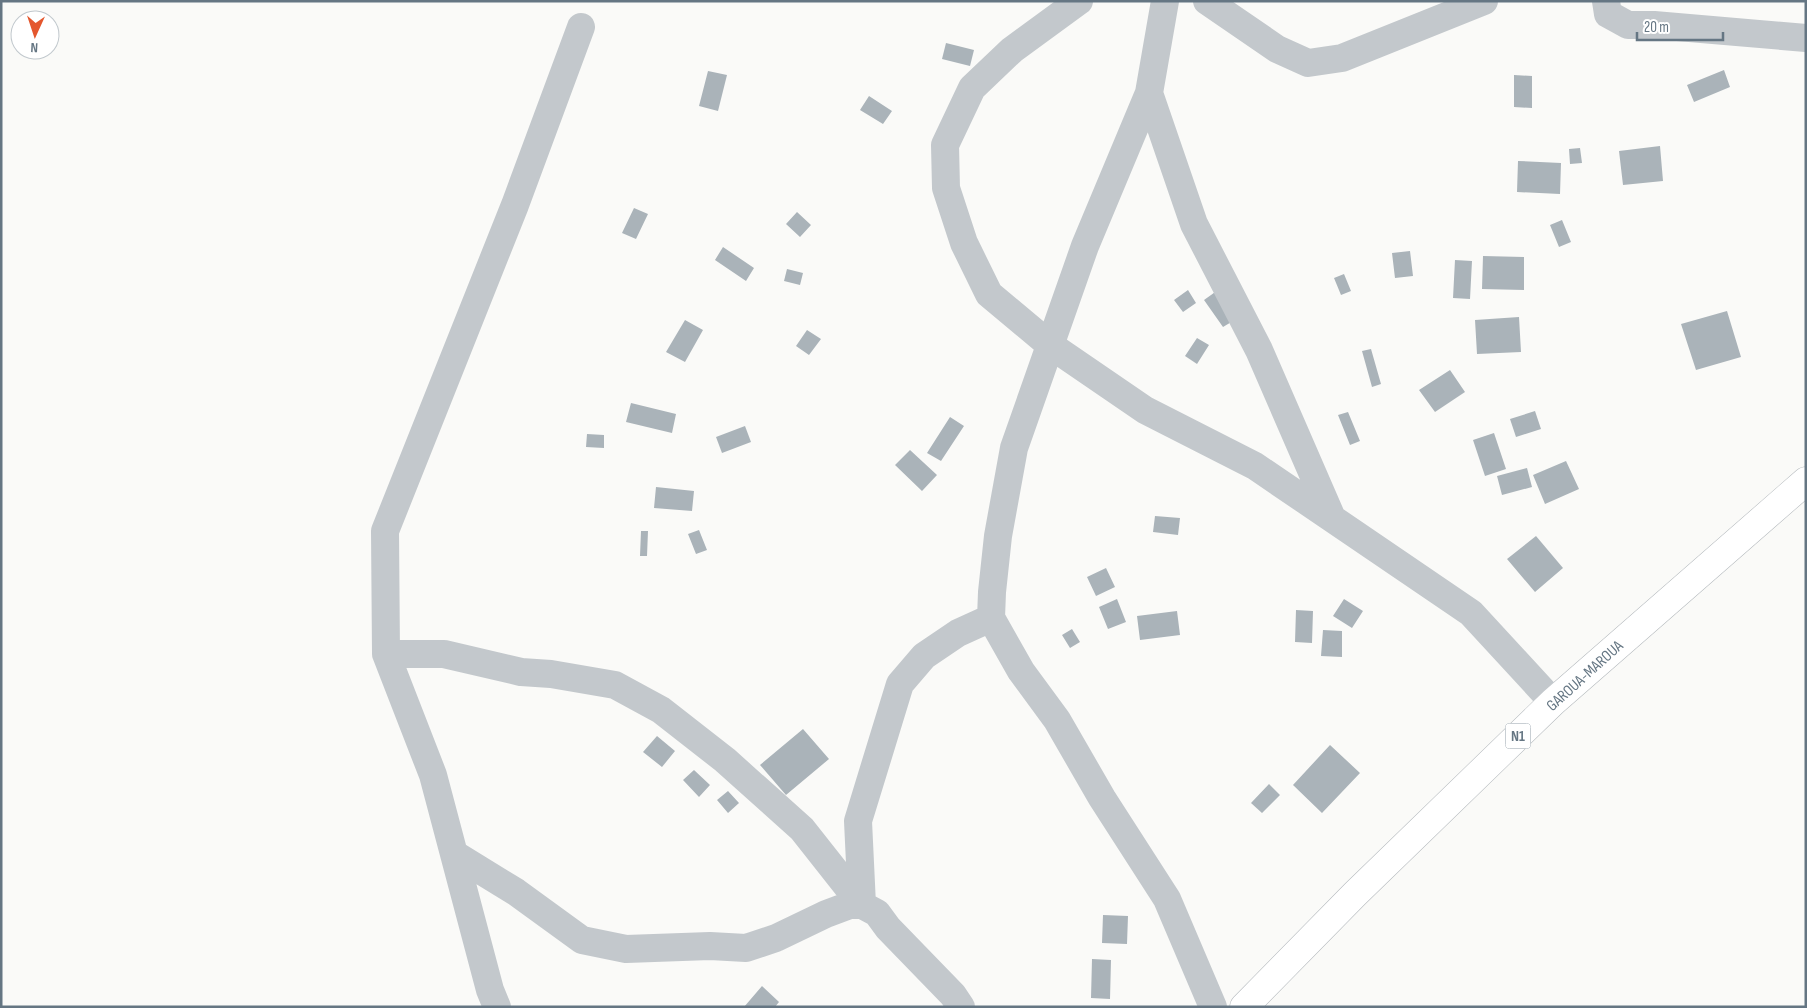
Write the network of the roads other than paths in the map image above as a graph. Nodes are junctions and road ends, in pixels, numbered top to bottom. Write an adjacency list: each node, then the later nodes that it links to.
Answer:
1 (1079, 1): 9 (street)
2 (1165, 1): 8 (street)
3 (1207, 1): 4 (street)
4 (1484, 1)
5 (1606, 1): 7 (street)
6 (581, 27): 13 (street)
7 (1806, 38)
8 (1149, 93): 9 (street); 11 (street)
9 (1050, 345): 11 (street); 12 (street)
10 (1806, 480): 14 (highway, GAROUA-MAROUA / N1)
11 (1332, 518): 14 (street)
12 (991, 618): 16 (street); 19 (street)
13 (386, 654): 15 (street); 16 (street)
14 (1553, 702): 20 (highway, GAROUA-MAROUA / N1)
15 (454, 854): 16 (street); 17 (street)
16 (862, 905): 18 (street)
17 (497, 1007)
18 (961, 1007)
19 (1213, 1007)
20 (1244, 1007)

